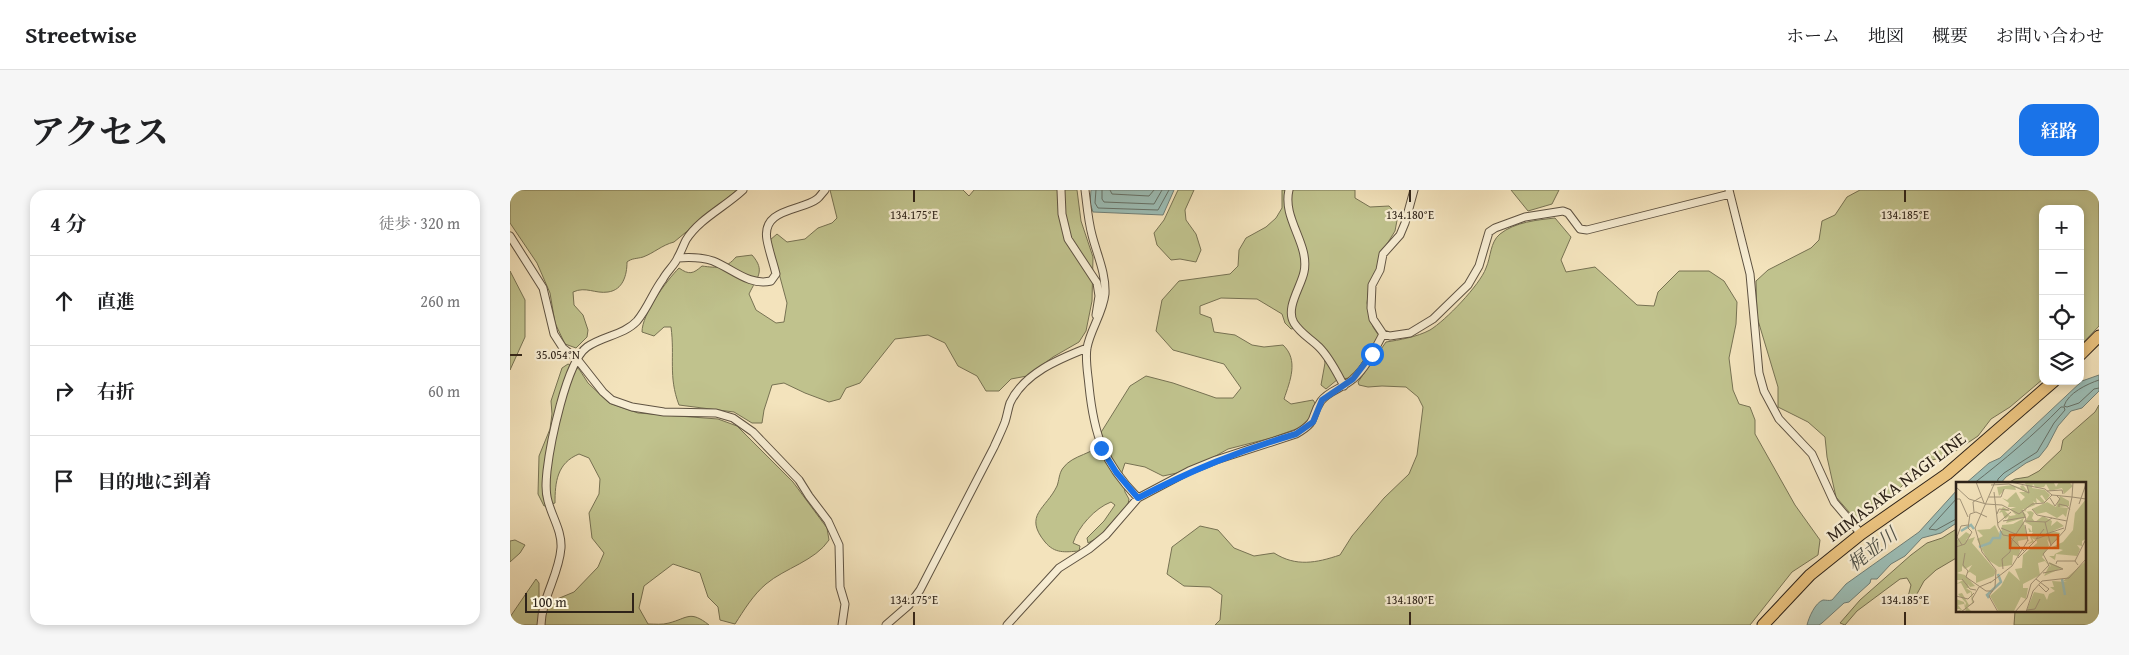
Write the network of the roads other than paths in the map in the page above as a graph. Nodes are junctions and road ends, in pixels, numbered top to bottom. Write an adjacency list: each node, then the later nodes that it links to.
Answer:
1 (743, 190): 9 (street)
2 (825, 190): 9 (street)
3 (1061, 190): 10 (street)
4 (1086, 190): 10 (street)
5 (1289, 190): 17 (street)
6 (1414, 190): 11 (street)
7 (1729, 192): 11 (street); 19 (street)
8 (510, 236): 15 (street)
9 (678, 258): 15 (street)
10 (1095, 326): 13 (street)
11 (1383, 334): 17 (street)
12 (2099, 336): 14 (main road)
13 (1087, 348): 18 (street); 22 (street)
14 (2084, 351)
15 (577, 359): 20 (street); 21 (street)
16 (2049, 385): 19 (main road, MIMASAKA NAGI LINE)
17 (1344, 386): 18 (street)
18 (1138, 498): 23 (street)
19 (1861, 534): 24 (main road, MIMASAKA NAGI LINE)
20 (541, 625)
21 (842, 625)
22 (886, 625)
23 (1007, 625)
24 (1763, 625)

